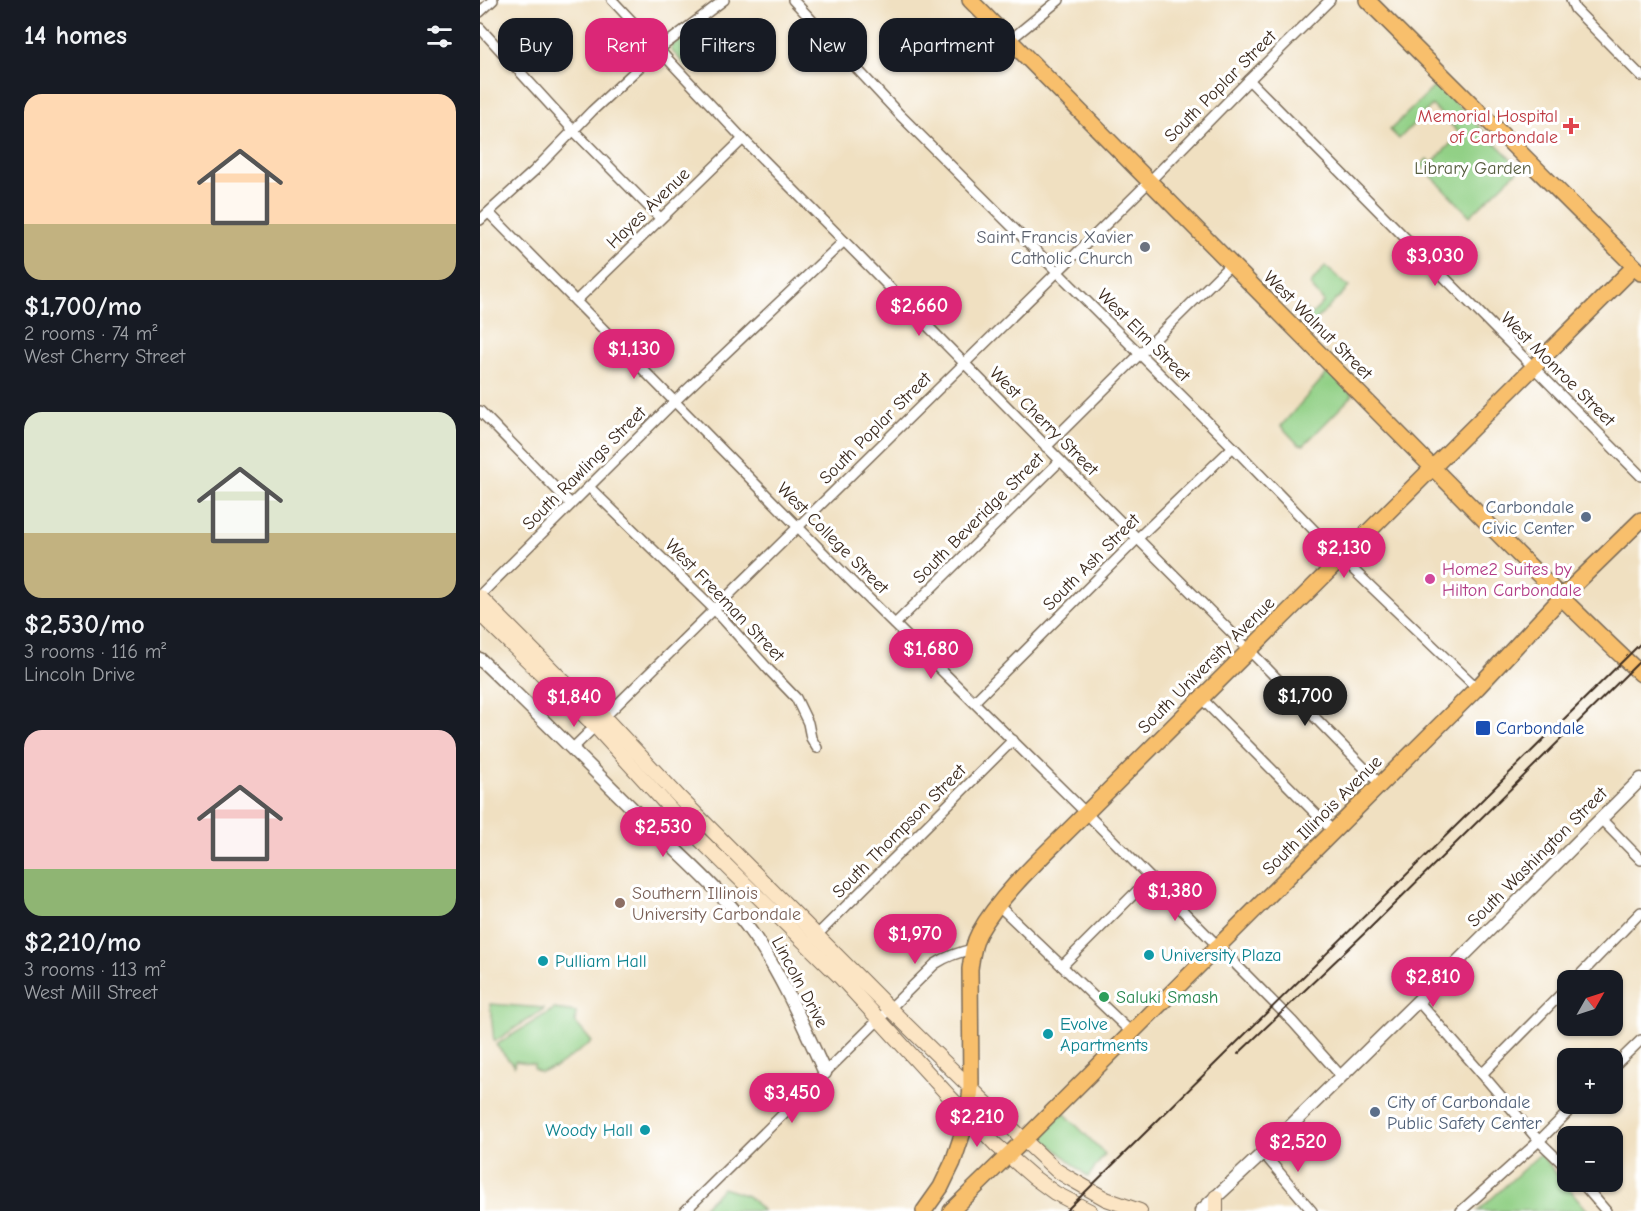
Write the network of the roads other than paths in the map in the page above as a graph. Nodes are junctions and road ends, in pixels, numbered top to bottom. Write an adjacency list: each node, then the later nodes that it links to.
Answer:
1 (493, 0): 10 (street)
2 (612, 0): 11 (street, West Cherry Street)
3 (724, 0): 15 (street)
4 (793, 0): 30 (street, West Elm Street)
5 (970, 0): 12 (highway, West Walnut Street)
6 (1059, 0): 14 (street)
7 (1330, 0): 20 (street, South Poplar Street)
8 (1366, 0): 29 (highway)
9 (1571, 0): 19 (street)
10 (480, 12)
11 (629, 18)
12 (988, 18)
13 (480, 28): 21 (street)
14 (1015, 36)
15 (668, 42)
16 (1015, 45): 23 (highway, West Walnut Street)
17 (668, 59): 22 (street, West Cherry Street)
18 (634, 72): 21 (street)
19 (1641, 76)
20 (1249, 80): 23 (street, South Poplar Street); 34 (street, West Monroe Street)
21 (573, 130): 24 (street); 25 (street)
22 (743, 139): 25 (street, Hayes Avenue); 27 (street, West Cherry Street)
23 (1150, 181): 28 (highway, West Walnut Street); 30 (street, South Poplar Street)
24 (489, 213): 26 (street); 31 (street, West College Street)
25 (660, 218): 31 (street, Hayes Avenue)
26 (480, 220)
27 (844, 241): 33 (street, West Cherry Street); 35 (street, South Rawlings Street)
28 (1231, 264): 32 (street, South Beveridge Street); 40 (highway, West Walnut Street)
29 (1638, 270): 34 (highway, South University Avenue)
30 (1057, 272): 32 (street, West Elm Street); 33 (street, South Poplar Street)
31 (576, 301): 35 (street, West College Street)
32 (1140, 354): 37 (street, South Beveridge Street); 38 (street, West Elm Street)
33 (964, 364): 37 (street, West Cherry Street); 45 (street, South Poplar Street)
34 (1533, 368): 40 (highway, South University Avenue); 41 (street, West Monroe Street)
35 (674, 402): 42 (street, South Rawlings Street); 45 (street, West College Street)
36 (480, 411): 43 (street)
37 (1046, 447): 39 (street, West Cherry Street)
38 (1233, 447): 46 (street, South Ash Street); 47 (street, West Elm Street)
39 (1060, 461): 46 (street, West Cherry Street); 52 (street, South Beveridge Street)
40 (1433, 467): 47 (highway, South University Avenue); 49 (highway, West Walnut Street)
41 (1641, 476)
42 (589, 487): 43 (street, South Rawlings Street); 50 (street, West Freeman Street)
43 (571, 504): 48 (street, South Rawlings Street)
44 (1641, 520): 49 (highway, South Illinois Avenue)
45 (799, 526): 50 (street, South Poplar Street); 52 (street, West College Street)
46 (1137, 539): 53 (street, West Cherry Street); 58 (street, South Ash Street)
47 (1341, 558): 53 (highway, South University Avenue); 56 (street, West Elm Street)
48 (480, 596): 59 (main road)
49 (1562, 597): 55 (highway, West Walnut Street); 56 (highway, South Illinois Avenue)
50 (714, 609): 59 (street, South Poplar Street); 61 (street, West Freeman Street)
51 (480, 614): 59 (main road)
52 (895, 624): 58 (street, West College Street)
53 (1249, 650): 57 (highway, South University Avenue); 64 (street, West Cherry Street)
54 (480, 659): 62 (street, Lincoln Drive)
55 (1641, 674)
56 (1477, 688): 64 (highway, South Illinois Avenue)
57 (1201, 698): 65 (highway, South University Avenue); 67 (street)
58 (974, 702): 60 (street, West College Street)
59 (599, 722): 62 (street, South Poplar Street); 72 (main road)
60 (1013, 740): 65 (street, West College Street); 72 (street, South Thompson Street)
61 (817, 748)
62 (572, 749): 83 (street, Lincoln Drive)
63 (1641, 779): 66 (street, South Washington Street)
64 (1380, 785): 67 (highway, South Illinois Avenue)
65 (1086, 813): 69 (street, West College Street); 70 (highway, South University Avenue)
66 (1601, 819): 68 (street); 78 (street, South Washington Street)
67 (1334, 832): 73 (highway, South Illinois Avenue)
68 (1641, 860)
69 (1150, 878): 73 (street, West College Street); 75 (street)
70 (998, 905): 74 (highway, South University Avenue); 75 (street)
71 (1641, 912): 76 (street)
72 (812, 940): 79 (main road)
73 (1218, 947): 80 (highway, South Illinois Avenue); 85 (street, West College Street)
74 (973, 949): 79 (street); 86 (highway)
75 (1062, 966): 80 (street)
76 (1585, 970)
77 (1557, 998): 84 (street)
78 (1418, 1001): 84 (street); 85 (street, South Washington Street)
79 (884, 1013): 83 (street); 86 (main road); 88 (main road)
80 (1132, 1033): 89 (highway, South Illinois Avenue)
81 (1641, 1040): 82 (street)
82 (1623, 1057)
83 (825, 1073): 96 (street)
84 (1482, 1074): 90 (street)
85 (1341, 1076): 91 (street, South Washington Street)
86 (971, 1088): 88 (highway); 89 (main road)
87 (1566, 1114): 90 (street)
88 (968, 1117): 92 (main road); 97 (highway)
89 (1024, 1140): 92 (highway, South Illinois Avenue); 100 (main road)
90 (1539, 1141): 93 (street); 103 (street)
91 (1263, 1153): 95 (street, South Washington Street); 102 (street)
92 (1008, 1156): 98 (highway, South Illinois Avenue); 99 (main road)
93 (1557, 1158)
94 (1590, 1192): 104 (street)
95 (1216, 1204): 101 (street, South Washington Street)
96 (685, 1211)
97 (924, 1211)
98 (951, 1211)
99 (1090, 1211)
100 (1140, 1211)
101 (1201, 1211)
102 (1312, 1211)
103 (1461, 1211)
104 (1606, 1211)

